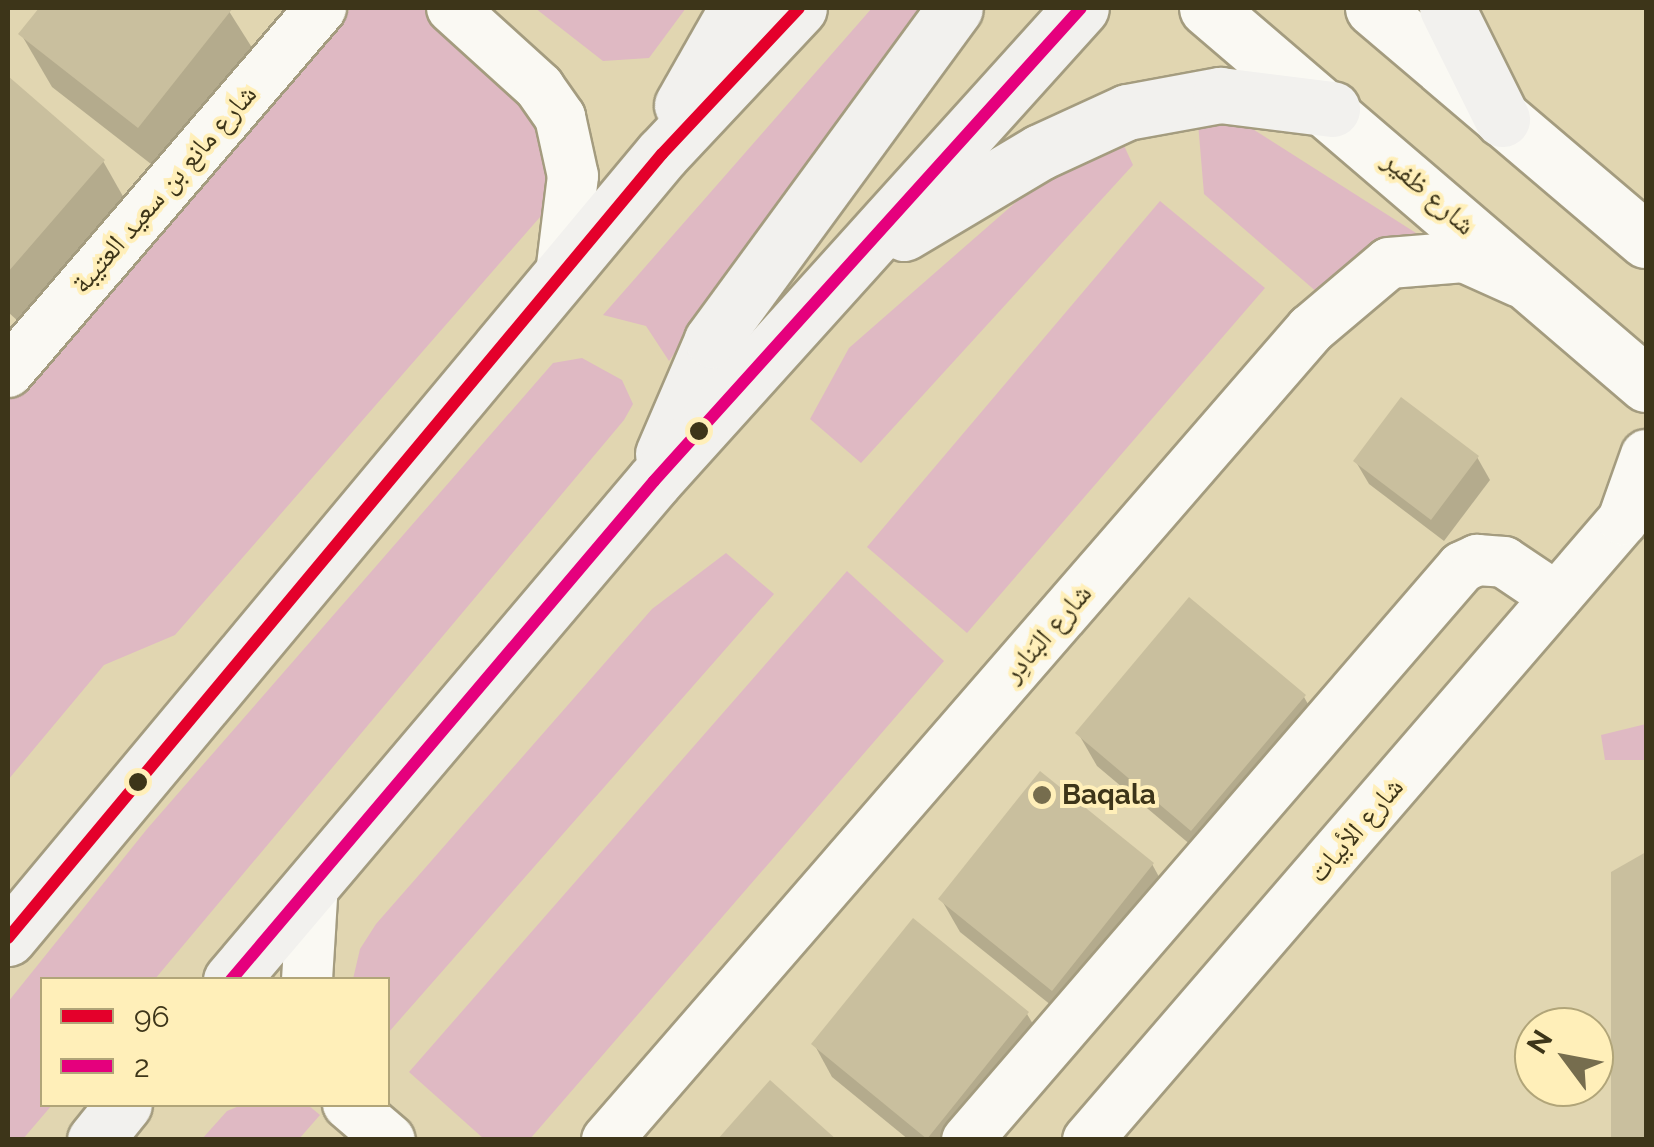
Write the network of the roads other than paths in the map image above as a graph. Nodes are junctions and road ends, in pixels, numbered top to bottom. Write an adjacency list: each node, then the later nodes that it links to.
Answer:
1 (321, 8): 17 (street, شارع مانع بن سعيد العتيبة)
2 (452, 8): 14 (street)
3 (737, 8): 12 (main road)
4 (798, 8): 12 (main road)
5 (955, 8): 20 (main road)
6 (1081, 8): 15 (main road)
7 (1207, 8): 10 (main road, شارع ظفير)
8 (1373, 8): 11 (main road)
9 (1447, 8): 11 (main road)
10 (1332, 108): 15 (main road); 16 (main road, شارع ظفير)
11 (1502, 119): 13 (main road)
12 (662, 154): 14 (main road)
13 (1646, 240)
14 (561, 274): 24 (main road)
15 (841, 279): 20 (main road)
16 (1547, 294): 18 (main road, شارع ظفير); 31 (street, شارع البَنادِر)
17 (8, 372)
18 (1644, 391)
19 (1646, 455): 21 (street, شارع الأبيات)
20 (654, 480): 23 (main road)
21 (1635, 514): 22 (street, شارع الأبيات)
22 (1556, 598): 32 (street); 33 (street, شارع الأبيات)
23 (313, 883): 25 (main road); 26 (street)
24 (8, 938)
25 (234, 977)
26 (307, 977)
27 (122, 1107): 29 (main road)
28 (352, 1107): 30 (street)
29 (94, 1140)
30 (390, 1140)
31 (607, 1140)
32 (967, 1140)
33 (1088, 1140)

